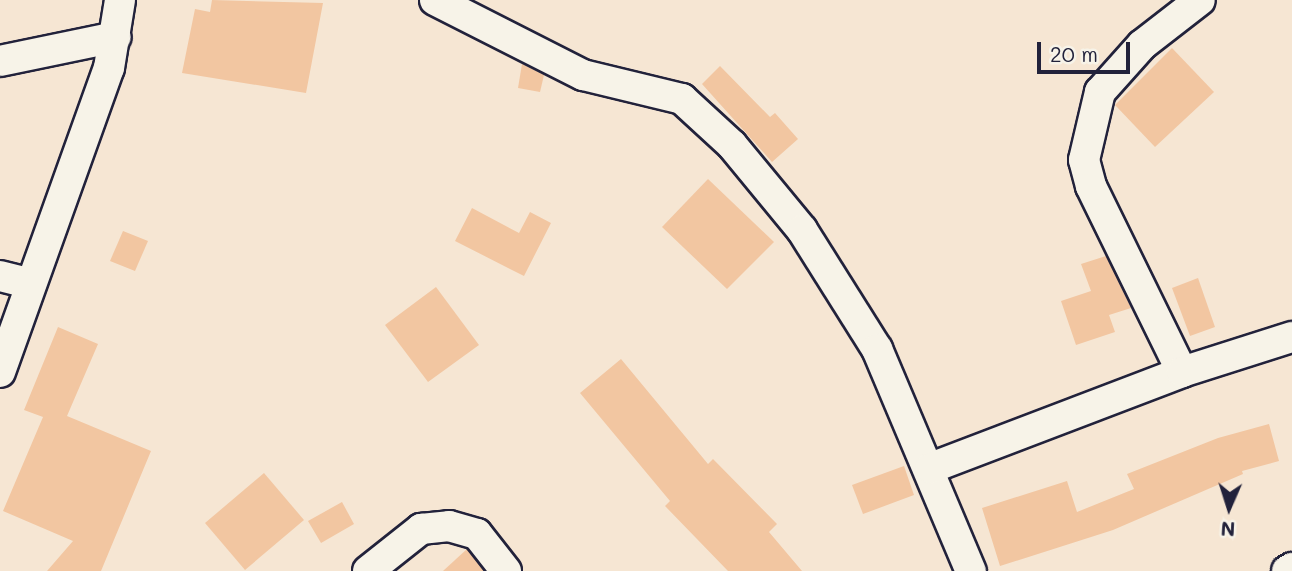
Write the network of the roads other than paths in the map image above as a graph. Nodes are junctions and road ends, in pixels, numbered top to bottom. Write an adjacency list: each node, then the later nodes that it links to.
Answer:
1 (120, 0): 4 (street)
2 (435, 0): 11 (street)
3 (1200, 0): 10 (street)
4 (117, 37): 5 (street); 7 (street)
5 (0, 61)
6 (0, 276): 7 (street)
7 (31, 284): 9 (street)
8 (1292, 337): 10 (street)
9 (0, 372)
10 (1182, 372): 11 (street)
11 (931, 468): 15 (street)
12 (1292, 568): 16 (street)
13 (368, 571): 14 (street)
14 (506, 571)
15 (971, 571)
16 (1287, 571)

